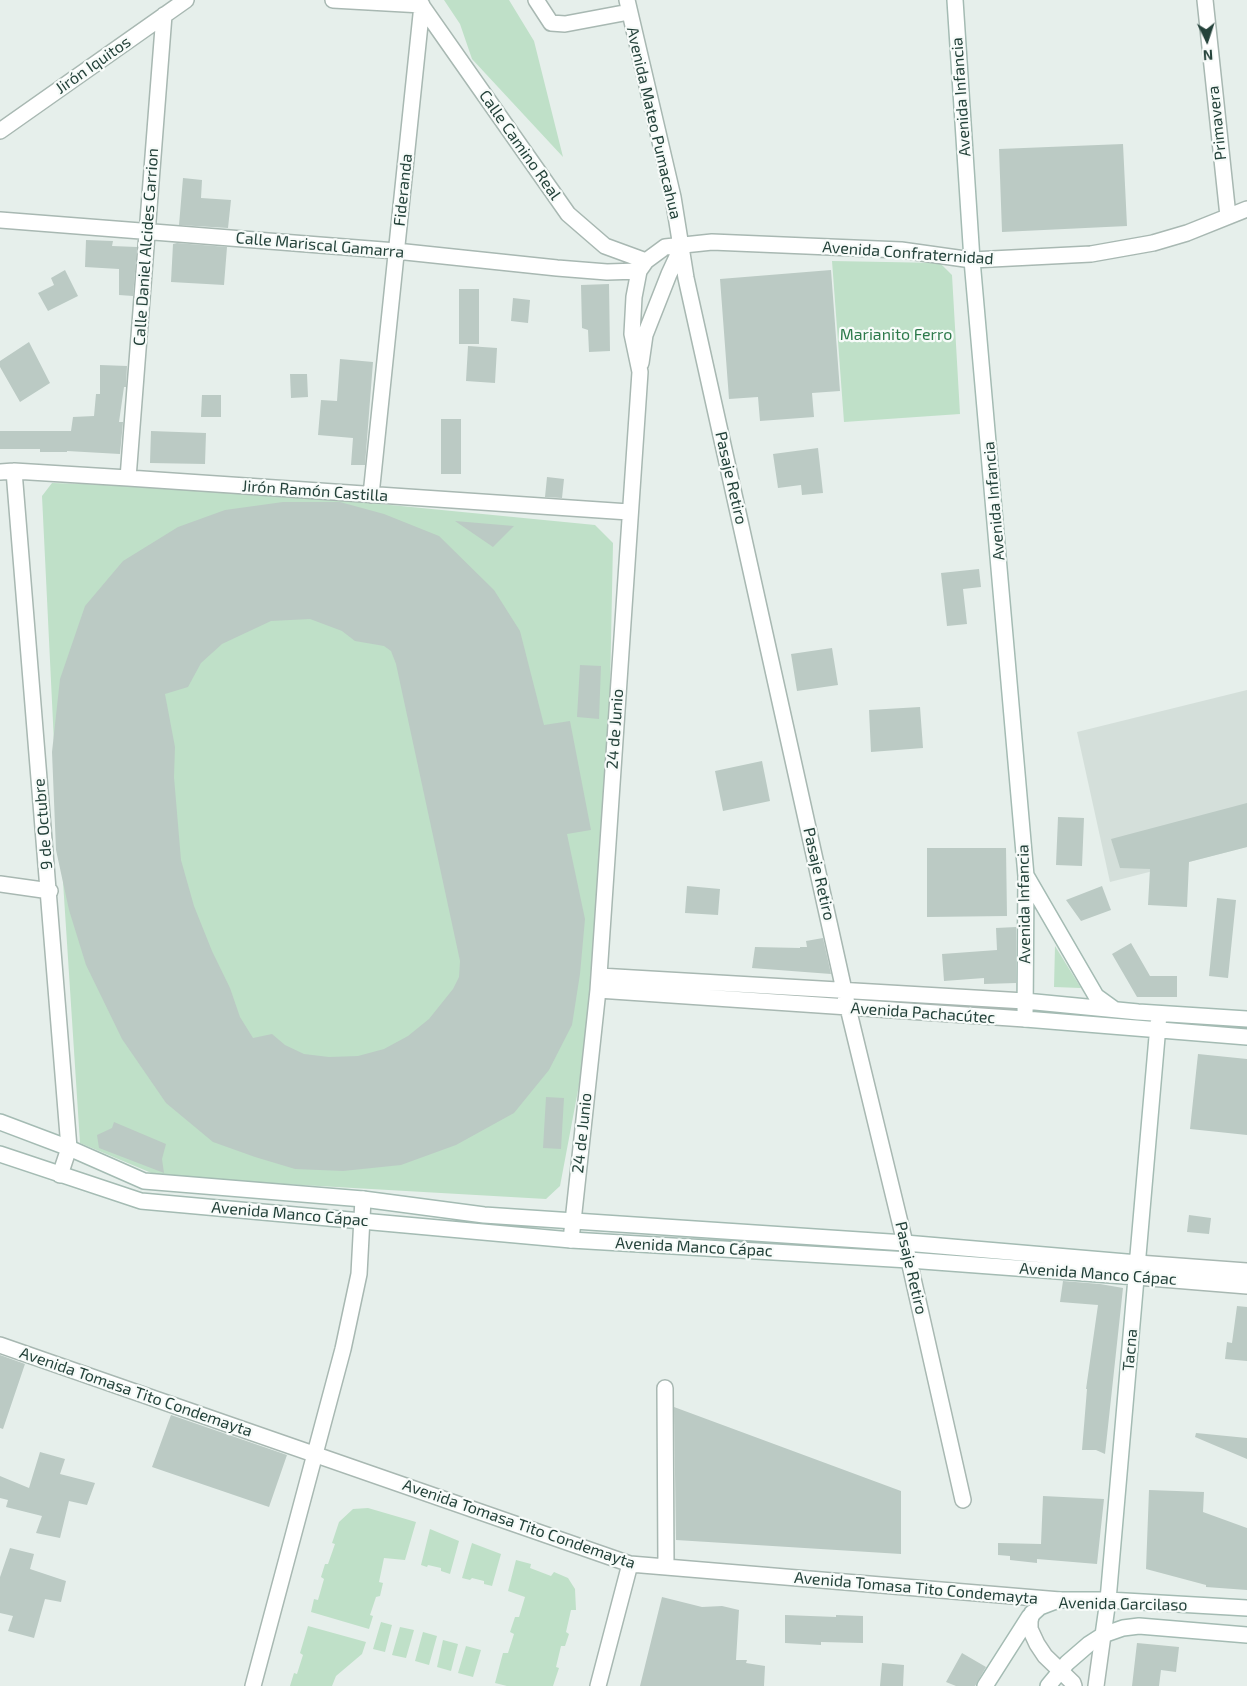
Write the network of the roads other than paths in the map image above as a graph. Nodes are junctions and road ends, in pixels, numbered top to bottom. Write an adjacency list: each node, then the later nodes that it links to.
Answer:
1 (186, 0): 8 (street, Jirón Iquitos)
2 (332, 0): 6 (street)
3 (536, 0): 7 (street)
4 (955, 0): 16 (street, Avenida Infancia)
5 (1205, 0): 11 (street, Primavera)
6 (420, 2): 15 (street, Fideranda); 17 (street, Calle Camino Real)
7 (628, 6): 14 (street, Avenida Mateo Pumacahua)
8 (164, 15): 9 (street, Jirón Iquitos); 13 (street, Calle Daniel Alcides Carrion)
9 (0, 131)
10 (1247, 210): 11 (street, Avenida Confraternidad)
11 (1228, 216): 16 (street, Avenida Confraternidad)
12 (0, 220): 13 (street, Calle Mariscal Gamarra)
13 (148, 231): 15 (street, Calle Mariscal Gamarra); 20 (street, Calle Daniel Alcides Carrion)
14 (682, 246): 16 (street, Avenida Confraternidad); 17 (street); 18 (street); 27 (street, Pasaje Retiro)
15 (396, 251): 17 (street, Calle Mariscal Gamarra); 21 (street, Fideranda)
16 (972, 260): 23 (street, Avenida Infancia)
17 (643, 266): 18 (street, 24 de Junio)
18 (640, 372): 22 (street, 24 de Junio)
19 (7, 471): 20 (street, Jirón Ramón Castilla); 25 (street, 9 de Octubre)
20 (128, 478): 21 (street, Jirón Ramón Castilla)
21 (371, 495): 22 (street, Jirón Ramón Castilla)
22 (629, 512): 26 (street, 24 de Junio)
23 (1026, 876): 28 (street, Avenida Infancia); 30 (street)
24 (0, 884): 25 (street)
25 (50, 891): 37 (street, 9 de Octubre)
26 (599, 983): 27 (street, Avenida Pachacútec); 29 (street, Avenida Pachacútec); 42 (street, 24 de Junio)
27 (845, 991): 28 (street, Avenida Pachacútec); 29 (street, Pasaje Retiro)
28 (1025, 1001): 30 (street, Avenida Pachacútec); 32 (street, Avenida Infancia)
29 (848, 1008): 32 (street, Avenida Pachacútec); 44 (street, Pasaje Retiro)
30 (1116, 1010): 31 (street)
31 (1159, 1014): 33 (street); 34 (street, Tacna)
32 (1025, 1019): 34 (street, Avenida Pachacútec)
33 (1247, 1019)
34 (1158, 1030): 35 (street, Avenida Pachacútec); 46 (street, Tacna)
35 (1247, 1036)
36 (0, 1122): 37 (street, Avenida Manco Cápac)
37 (70, 1148): 39 (street, 9 de Octubre); 40 (street, Avenida Manco Cápac)
38 (0, 1154): 39 (street, Avenida Manco Cápac)
39 (60, 1175): 41 (street, Avenida Manco Cápac)
40 (363, 1199): 41 (street); 42 (street, Avenida Manco Cápac)
41 (362, 1221): 43 (street, Avenida Manco Cápac); 51 (street)
42 (572, 1222): 43 (street, 24 de Junio); 44 (street, Avenida Manco Cápac)
43 (571, 1240): 45 (street, Avenida Manco Cápac)
44 (906, 1243): 45 (street, Pasaje Retiro); 46 (street, Avenida Manco Cápac)
45 (909, 1260): 46 (street, Avenida Manco Cápac); 52 (street, Pasaje Retiro)
46 (1138, 1270): 47 (street, Avenida Manco Cápac); 48 (street, Avenida Manco Cápac); 56 (street, Tacna)
47 (1247, 1271)
48 (1247, 1286)
49 (0, 1345): 51 (street, Avenida Tomasa Tito Condemayta)
50 (665, 1388): 54 (street)
51 (315, 1455): 53 (street, Avenida Tomasa Tito Condemayta); 62 (street)
52 (963, 1500)
53 (630, 1564): 54 (street, Avenida Tomasa Tito Condemayta); 63 (street)
54 (666, 1567): 55 (street, Avenida Tomasa Tito Condemayta)
55 (1060, 1600): 56 (street, Avenida Garcilaso); 58 (street, Avenida Garcilaso)
56 (1108, 1600): 57 (street, Avenida Garcilaso); 60 (street, Tacna)
57 (1247, 1608)
58 (1032, 1613): 61 (street); 64 (street)
59 (1247, 1634): 60 (street, Avenida Garcilaso)
60 (1103, 1635): 61 (street, Avenida Garcilaso); 67 (street, Tacna)
61 (1060, 1670): 65 (street); 66 (street)
62 (253, 1686)
63 (598, 1686)
64 (986, 1686)
65 (1048, 1686)
66 (1074, 1686)
67 (1096, 1686)

